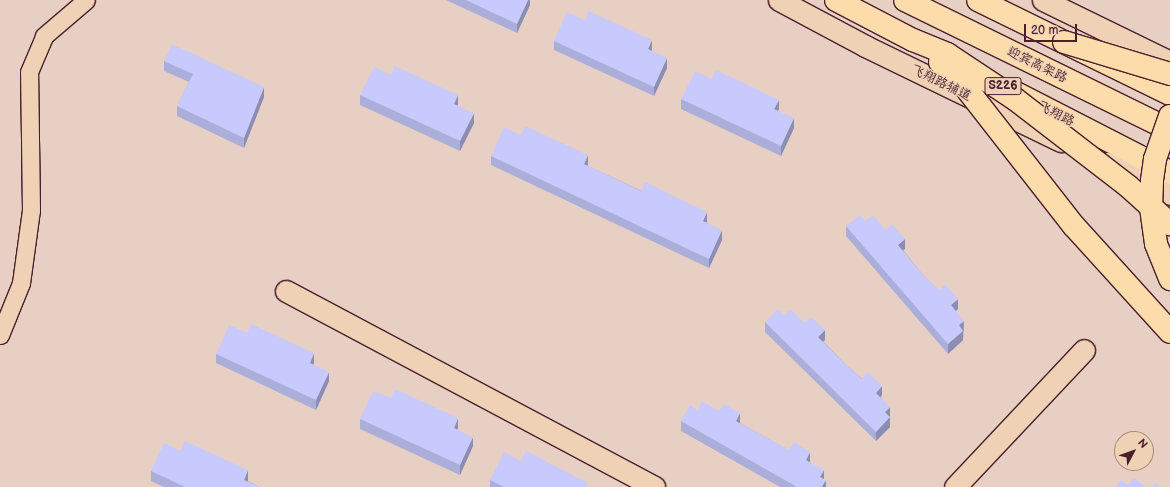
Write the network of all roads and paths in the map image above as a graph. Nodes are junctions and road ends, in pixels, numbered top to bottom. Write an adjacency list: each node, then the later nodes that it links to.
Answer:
1 (86, 0): 22 (street)
2 (779, 0): 17 (street, 飞翔路辅道)
3 (905, 0): 15 (main road, 迎宾高架路)
4 (978, 0): 9 (main road)
5 (1000, 0): 12 (main road)
6 (1043, 0): 10 (street)
7 (841, 2): 8 (main road, bridge); 16 (main road, 飞翔路 / S226)
8 (912, 40): 18 (main road, bridge); 21 (main road, bridge)
9 (1064, 42): 11 (main road, bridge); 13 (main road, bridge)
10 (1170, 62)
11 (1170, 74)
12 (1170, 82)
13 (1170, 94)
14 (1170, 116): 19 (main road, bridge)
15 (1170, 130)
16 (1170, 172)
17 (1170, 194)
18 (1170, 224)
19 (1170, 278)
20 (286, 291): 24 (street)
21 (1170, 332)
22 (0, 335)
23 (1084, 350): 25 (street)
24 (654, 487)
25 (955, 487)

